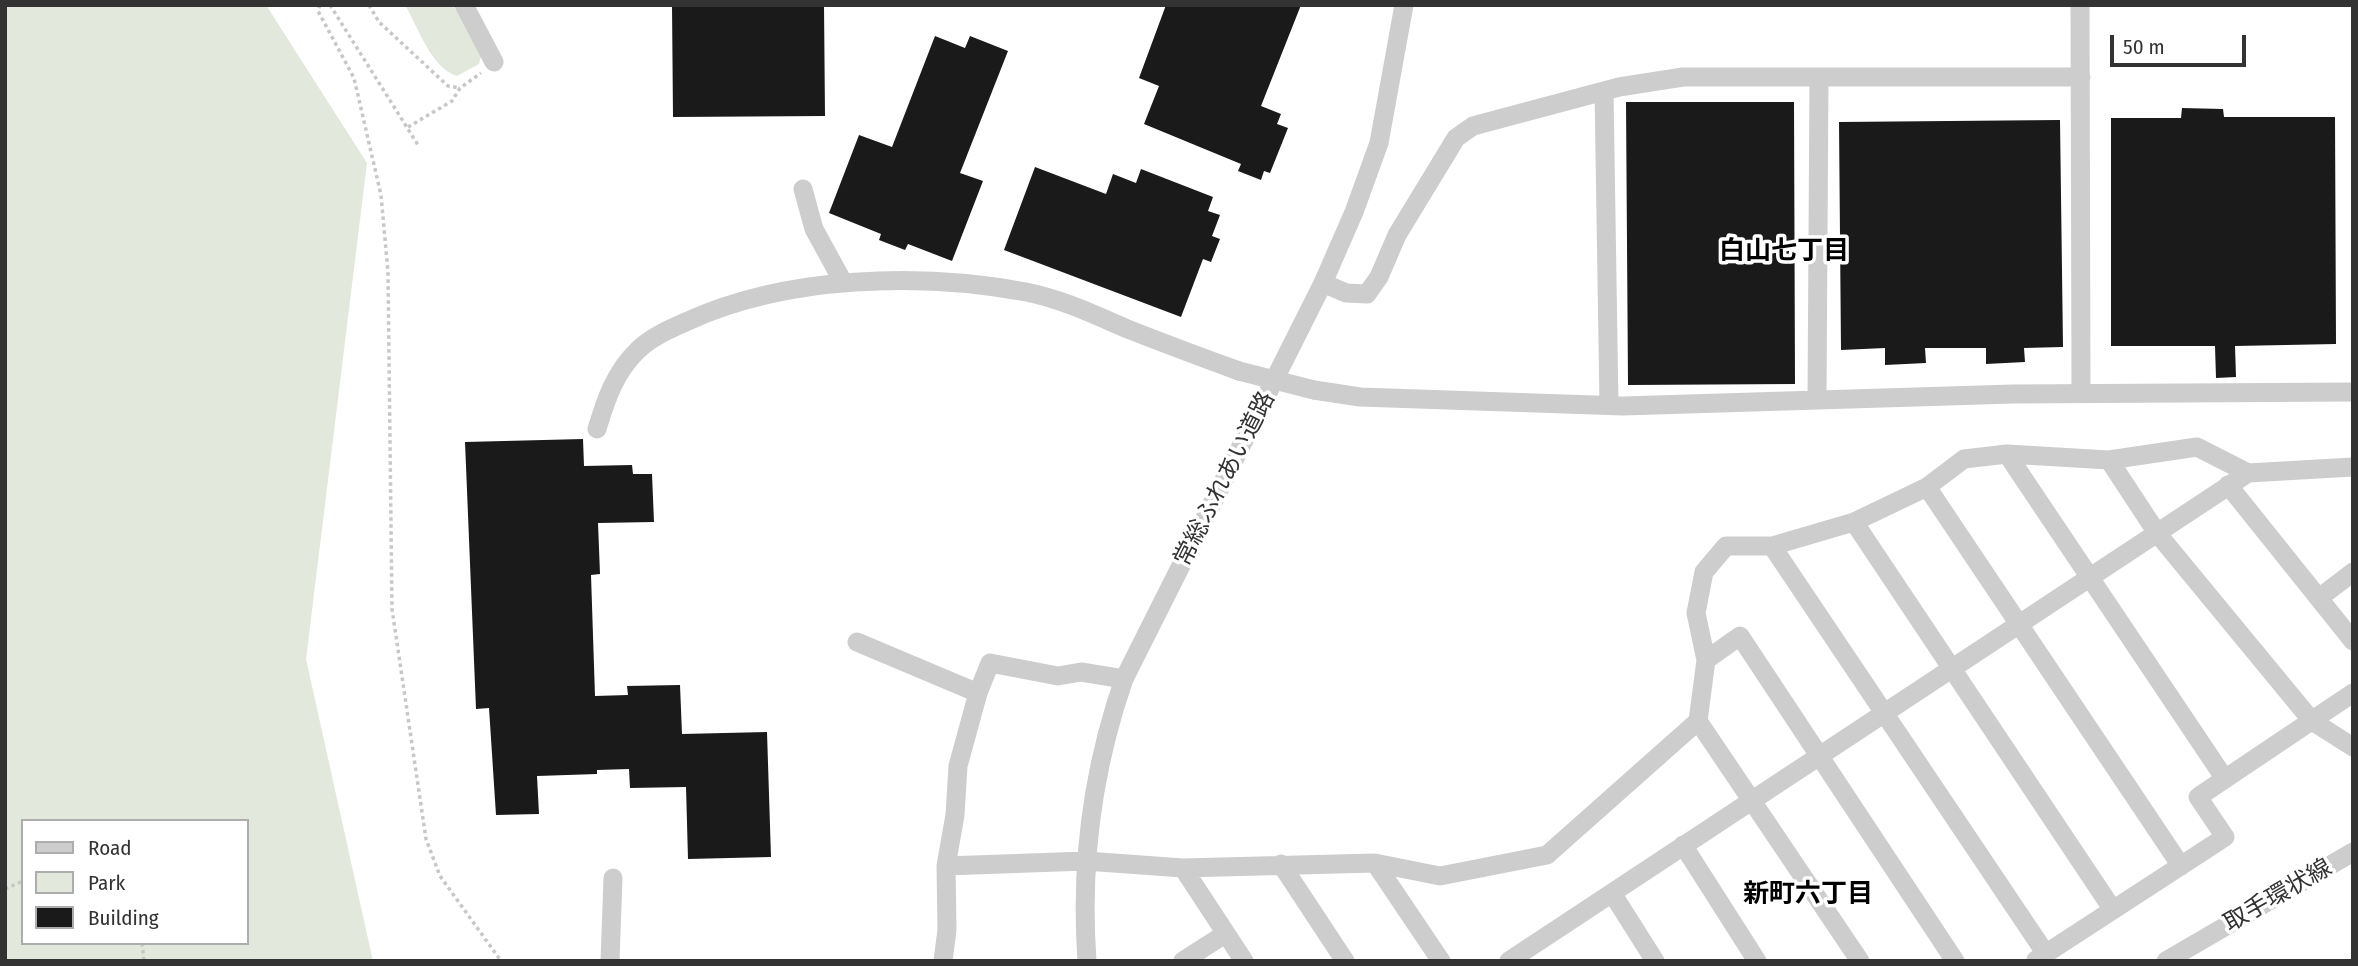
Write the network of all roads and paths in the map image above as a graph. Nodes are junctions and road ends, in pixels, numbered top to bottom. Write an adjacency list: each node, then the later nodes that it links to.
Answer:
1 (320, 5): 65 (path)
2 (330, 5): 12 (path)
3 (369, 5): 10 (path)
4 (464, 5): 7 (street)
5 (1404, 5): 16 (street, 常総ふれあい道路)
6 (2080, 5): 9 (street)
7 (494, 62): 10 (path)
8 (1819, 77): 9 (street); 11 (street); 19 (street)
9 (2081, 78): 18 (street)
10 (460, 88): 12 (path)
11 (1604, 91): 16 (street); 20 (street)
12 (408, 127): 13 (path)
13 (418, 145)
14 (803, 189): 15 (street)
15 (843, 282): 20 (street, bridge); 21 (street)
16 (1323, 283): 39 (street, 常総ふれあい道路)
17 (2353, 392): 18 (street)
18 (2081, 393): 19 (street)
19 (1817, 400): 20 (street)
20 (1609, 405)
21 (597, 429)
22 (2007, 454): 23 (street); 27 (street); 32 (street)
23 (2109, 460): 25 (street); 29 (street)
24 (2353, 467): 25 (street)
25 (2248, 472): 26 (street)
26 (2228, 485): 29 (street); 33 (street)
27 (1927, 487): 28 (street); 34 (street)
28 (1854, 522): 30 (street); 38 (street)
29 (2157, 533): 32 (street); 44 (street)
30 (1772, 546): 37 (street); 42 (street)
31 (2353, 572): 33 (street)
32 (2090, 577): 34 (street); 47 (street)
33 (2319, 598): 35 (street)
34 (2018, 624): 38 (street); 55 (street)
35 (2353, 641)
36 (857, 642): 40 (street)
37 (1706, 660): 43 (street); 46 (street)
38 (1952, 668): 42 (street); 61 (street)
39 (1124, 679): 40 (street); 51 (street, 常総ふれあい道路)
40 (978, 693): 54 (street)
41 (2353, 693): 44 (street)
42 (1884, 713): 46 (street); 64 (street)
43 (1698, 720): 48 (street); 52 (street)
44 (2312, 721): 45 (street); 47 (street)
45 (2353, 747)
46 (1819, 756): 48 (street); 77 (street)
47 (2225, 779): 55 (street)
48 (1753, 799): 49 (street); 76 (street)
49 (1683, 845): 60 (street); 75 (street)
50 (2353, 852): 78 (street, 取手環状線)
51 (1086, 861): 54 (street); 56 (street); 68 (street, 常総ふれあい道路)
52 (1375, 863): 53 (street); 72 (street)
53 (1281, 864): 56 (street); 71 (street)
54 (946, 866): 67 (street)
55 (2181, 866): 61 (street)
56 (1183, 868): 62 (street)
57 (613, 878): 66 (street)
58 (21, 882): 59 (path)
59 (5, 889)
60 (1612, 893): 63 (street); 74 (street)
61 (2113, 910): 64 (street)
62 (1226, 934): 69 (street); 70 (street)
63 (1536, 953): 73 (street)
64 (2041, 957)
65 (501, 961)
66 (610, 961)
67 (943, 961)
68 (1087, 961)
69 (1183, 961)
70 (1244, 961)
71 (1346, 961)
72 (1441, 961)
73 (1509, 961)
74 (1655, 961)
75 (1757, 961)
76 (1860, 961)
77 (1955, 961)
78 (2166, 961)

